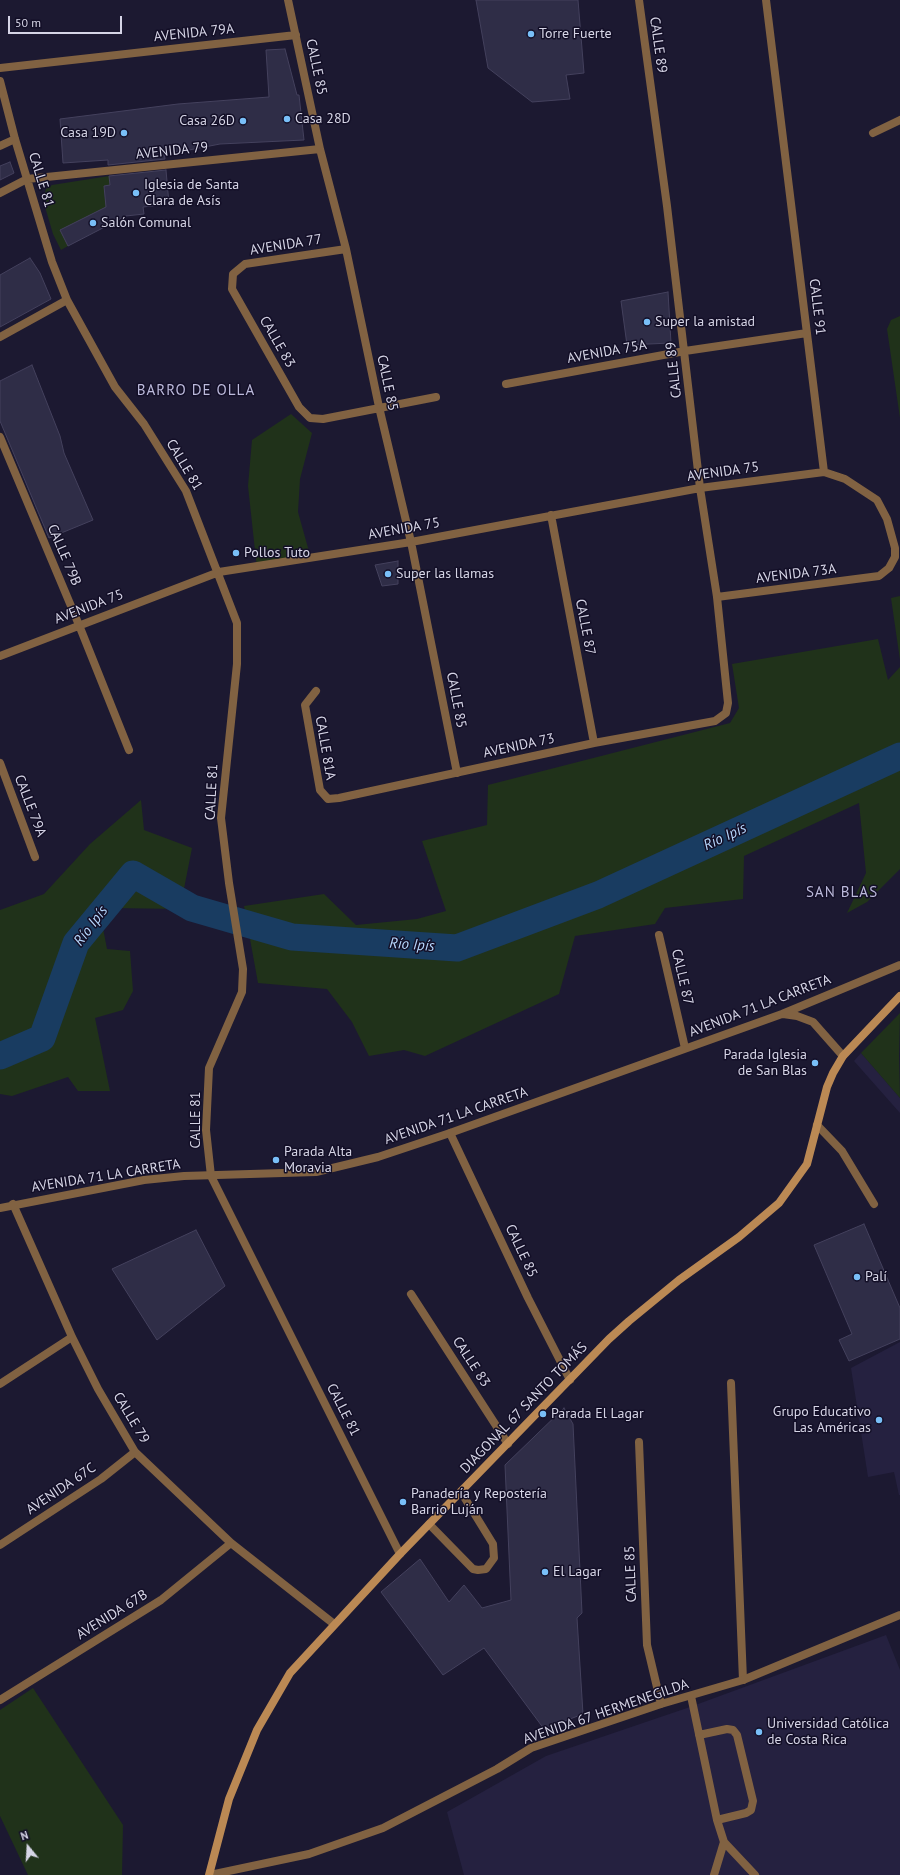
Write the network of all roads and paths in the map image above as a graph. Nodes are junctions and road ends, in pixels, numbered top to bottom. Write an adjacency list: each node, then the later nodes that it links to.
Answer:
1 (288, 0): 4 (street, CALLE 85)
2 (639, 0): 19 (street, CALLE 89)
3 (766, 0): 17 (street, CALLE 91)
4 (296, 35): 5 (street, AVENIDA 79A); 11 (street, CALLE 85)
5 (0, 68)
6 (0, 82): 9 (street, CALLE 81)
7 (900, 120): 8 (street)
8 (873, 134)
9 (15, 138): 10 (street); 12 (street, CALLE 81)
10 (0, 146)
11 (320, 148): 12 (street, AVENIDA 79); 14 (street, CALLE 85)
12 (27, 179): 13 (street); 16 (street, CALLE 81)
13 (0, 193)
14 (346, 249): 15 (street, AVENIDA 77); 22 (street, CALLE 85)
15 (234, 274): 22 (street, CALLE 83)
16 (67, 300): 18 (street); 28 (street, CALLE 81)
17 (807, 333): 19 (street, AVENIDA 75A); 24 (street, CALLE 91)
18 (0, 337)
19 (685, 351): 20 (street, AVENIDA 75A); 25 (street, CALLE 89)
20 (506, 384)
21 (436, 397): 22 (street)
22 (379, 407): 27 (street, CALLE 85)
23 (0, 437): 30 (street, CALLE 79B)
24 (824, 472): 25 (street, AVENIDA 75); 29 (street, AVENIDA 73A)
25 (700, 488): 26 (street, AVENIDA 75); 29 (street, CALLE 89)
26 (551, 515): 27 (street, AVENIDA 75); 34 (street, CALLE 87)
27 (411, 542): 28 (street, AVENIDA 75); 37 (street, CALLE 85)
28 (218, 572): 30 (street, AVENIDA 75); 48 (street, CALLE 81)
29 (717, 597): 33 (street, CALLE 89)
30 (79, 625): 31 (street, AVENIDA 75); 35 (street, CALLE 79B)
31 (0, 656)
32 (316, 691): 38 (street, CALLE 81A)
33 (726, 713): 34 (street, AVENIDA 73)
34 (594, 743): 37 (street, AVENIDA 73)
35 (129, 750)
36 (0, 763): 39 (street, CALLE 79A)
37 (457, 773): 38 (street, AVENIDA 73)
38 (320, 790)
39 (35, 857)
40 (659, 935): 44 (street, CALLE 87)
41 (900, 965): 43 (street, AVENIDA 71 LA CARRETA)
42 (900, 996): 45 (main road, DIAGONAL 67 SANTO TOMÁS)
43 (782, 1014): 44 (street, AVENIDA 71 LA CARRETA); 45 (street)
44 (685, 1048): 47 (street, AVENIDA 71 LA CARRETA)
45 (843, 1056): 46 (main road, DIAGONAL 67 SANTO TOMÁS)
46 (817, 1125): 50 (street); 54 (main road, DIAGONAL 67 SANTO TOMÁS)
47 (450, 1133): 48 (street, AVENIDA 71 LA CARRETA); 54 (street, CALLE 85)
48 (211, 1176): 49 (street, AVENIDA 71 LA CARRETA); 64 (street, CALLE 81)
49 (13, 1204): 51 (street, AVENIDA 71 LA CARRETA); 53 (street, CALLE 79)
50 (874, 1204)
51 (0, 1208)
52 (411, 1294): 58 (street, CALLE 83)
53 (72, 1337): 56 (street); 59 (street, CALLE 79)
54 (570, 1380): 58 (main road, DIAGONAL 67 SANTO TOMÁS)
55 (731, 1383): 67 (street)
56 (0, 1384)
57 (639, 1442): 70 (street, CALLE 85)
58 (508, 1444): 60 (main road, DIAGONAL 67 SANTO TOMÁS)
59 (135, 1452): 62 (street, CALLE 79); 63 (street, AVENIDA 67C)
60 (461, 1492): 61 (main road, DIAGONAL 67 SANTO TOMÁS); 61 (street)
61 (429, 1524): 64 (main road, DIAGONAL 67 SANTO TOMÁS)
62 (231, 1542): 66 (street, CALLE 79); 69 (street, AVENIDA 67B)
63 (0, 1545)
64 (400, 1554): 66 (main road, DIAGONAL 67 SANTO TOMÁS)
65 (900, 1615): 67 (street, AVENIDA 67 HERMENEGILDA)
66 (334, 1624): 74 (main road, DIAGONAL 67 SANTO TOMÁS)
67 (743, 1680): 68 (street, AVENIDA 67 HERMENEGILDA)
68 (691, 1696): 70 (street, AVENIDA 67 HERMENEGILDA); 71 (street)
69 (0, 1700)
70 (661, 1704): 74 (street, AVENIDA 67 HERMENEGILDA)
71 (699, 1735): 72 (street); 72 (street)
72 (717, 1820): 73 (street)
73 (724, 1842): 75 (street); 76 (street)
74 (209, 1875)
75 (714, 1875)
76 (754, 1875)

